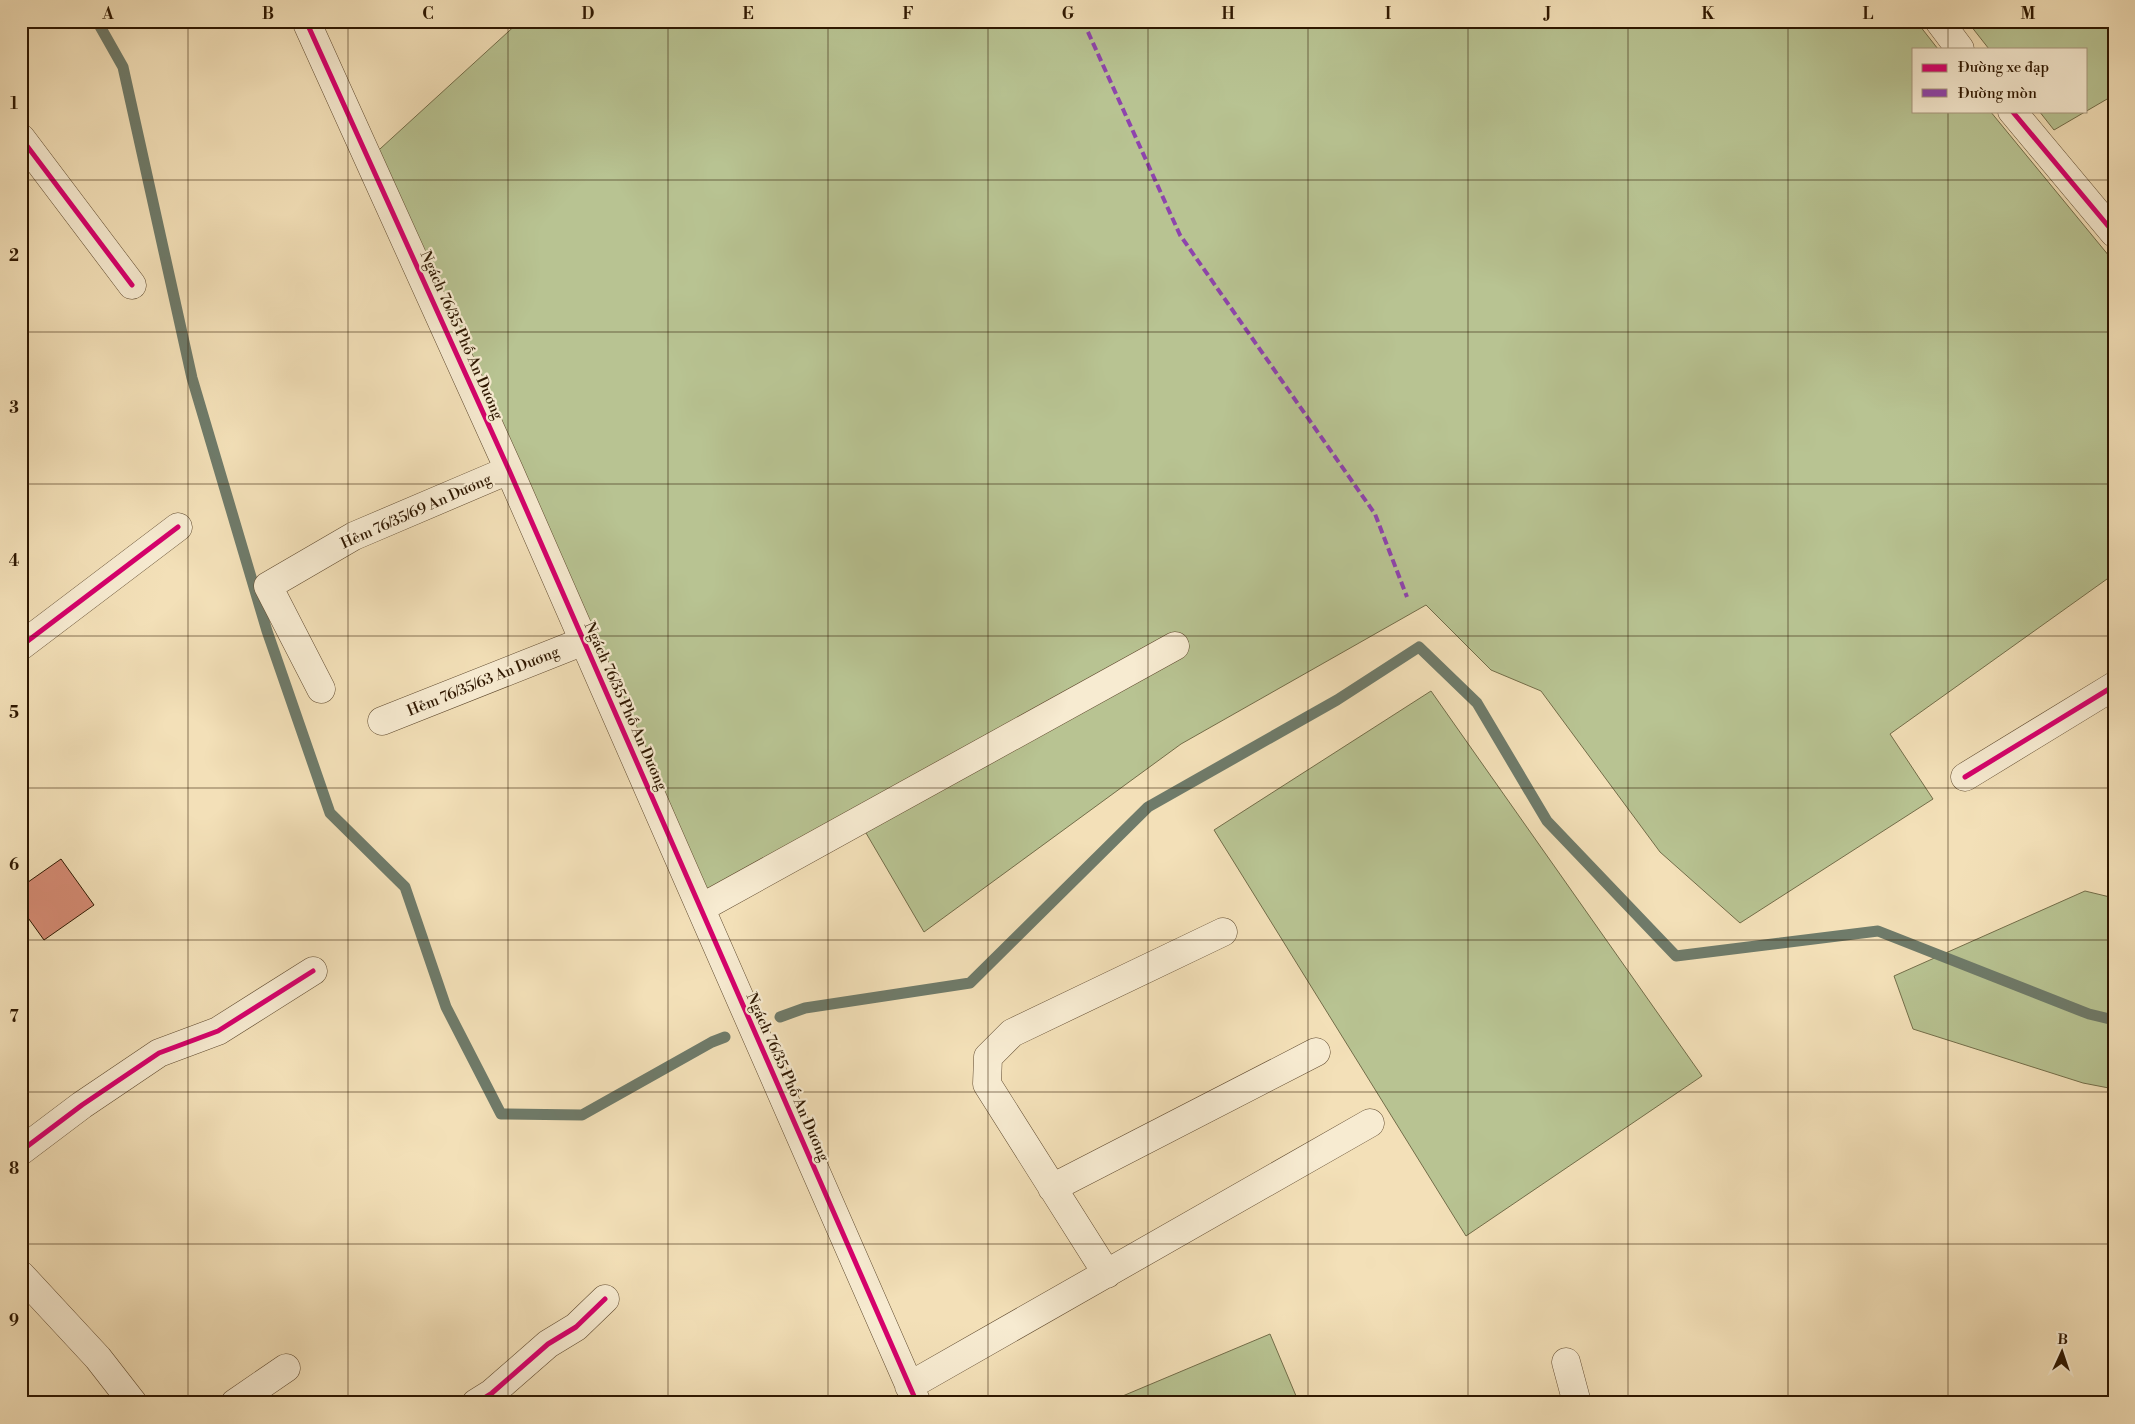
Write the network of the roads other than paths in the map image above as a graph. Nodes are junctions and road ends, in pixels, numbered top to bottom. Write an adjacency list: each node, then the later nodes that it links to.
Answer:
1 (306, 21): 8 (street, Ngách 76/35 Phố An Dương)
2 (1939, 21): 3 (street)
3 (1959, 48)
4 (2013, 112): 6 (street)
5 (21, 138): 7 (street)
6 (2114, 233)
7 (132, 285)
8 (509, 470): 10 (street, Ngách 76/35 Phố An Dương); 14 (street, Hẻm 76/35/69 An Dương)
9 (178, 527): 11 (street)
10 (584, 641): 15 (street, Hẻm 76/35/63 An Dương); 17 (street, Ngách 76/35 Phố An Dương)
11 (21, 646)
12 (1175, 646): 17 (street)
13 (2114, 686): 16 (street)
14 (322, 689)
15 (382, 721)
16 (1965, 777)
17 (701, 908): 29 (street, Ngách 76/35 Phố An Dương)
18 (1222, 932): 23 (street)
19 (313, 971): 22 (street)
20 (1316, 1052): 23 (street)
21 (1370, 1123): 24 (street)
22 (21, 1151)
23 (1052, 1188): 24 (street)
24 (1107, 1274): 29 (street)
25 (21, 1276): 30 (street)
26 (604, 1299): 32 (street)
27 (1566, 1362): 33 (street)
28 (286, 1368): 31 (street)
29 (913, 1394)
30 (133, 1403)
31 (235, 1403)
32 (476, 1403)
33 (1577, 1403)

